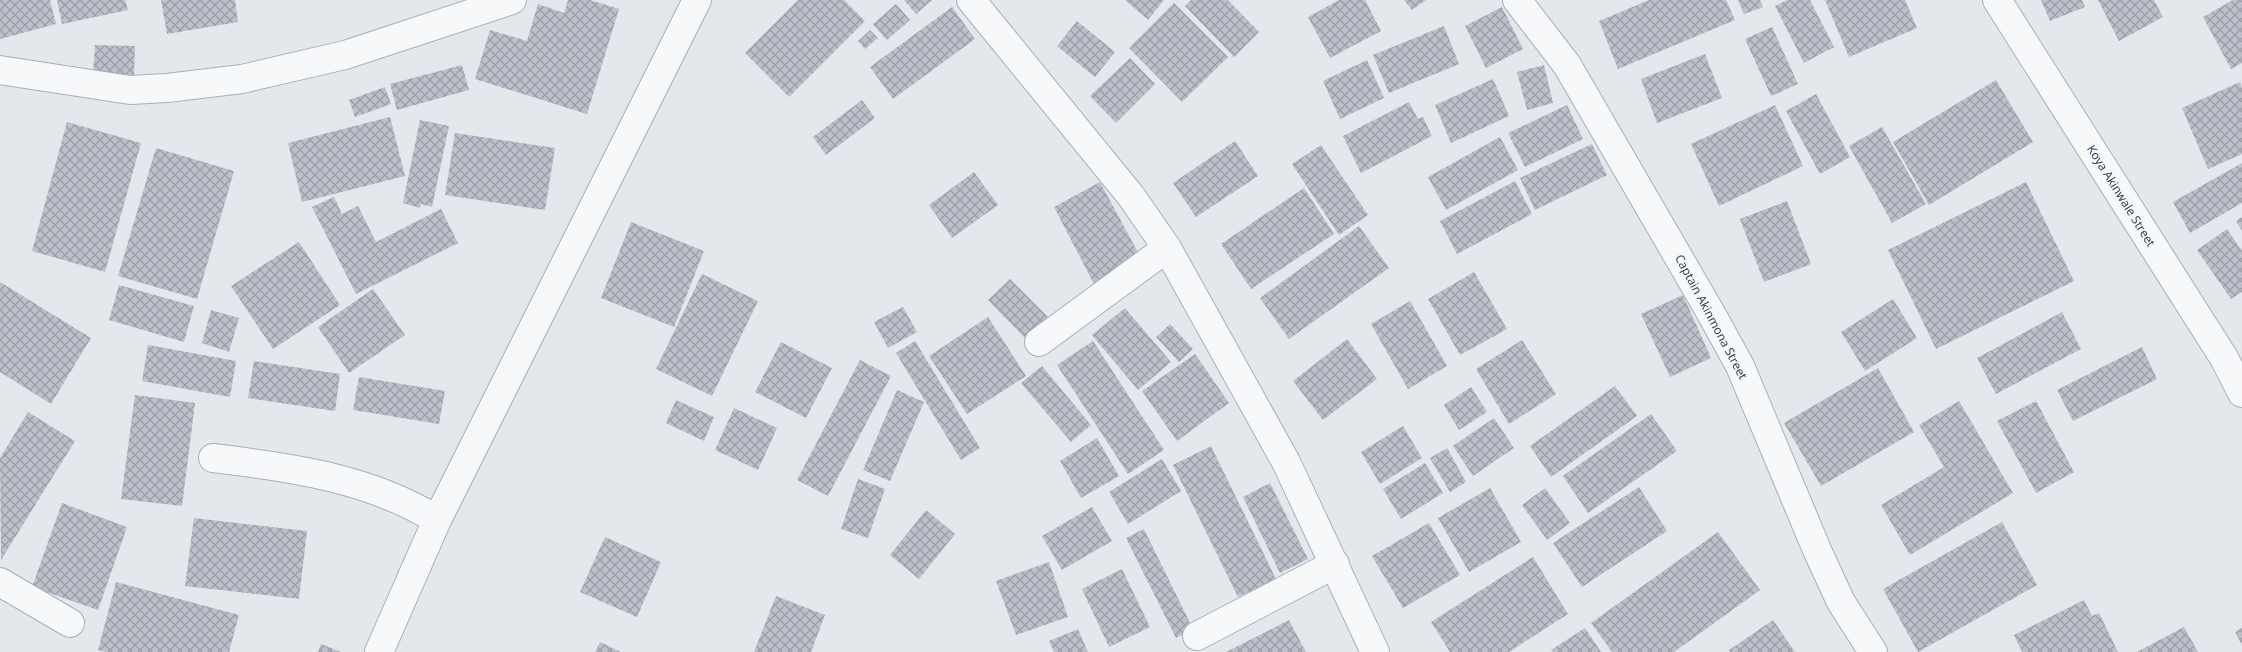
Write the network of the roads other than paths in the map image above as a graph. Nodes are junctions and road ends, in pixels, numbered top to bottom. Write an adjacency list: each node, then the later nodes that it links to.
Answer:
1 (512, 0): 6 (street)
2 (697, 0): 12 (street)
3 (971, 0): 7 (street)
4 (1518, 0): 19 (street, Captain Akinmona Street)
5 (1998, 0): 9 (street, Koya Akinwale Street)
6 (0, 70)
7 (1167, 248): 8 (street); 13 (street)
8 (1040, 342)
9 (2233, 353): 10 (street, Koya Akinwale Street)
10 (2242, 394)
11 (213, 458): 12 (street)
12 (437, 520): 17 (street)
13 (1335, 564): 16 (street); 18 (street)
14 (0, 582): 15 (street)
15 (70, 623)
16 (1197, 636)
17 (379, 652)
18 (1375, 652)
19 (1873, 652)

